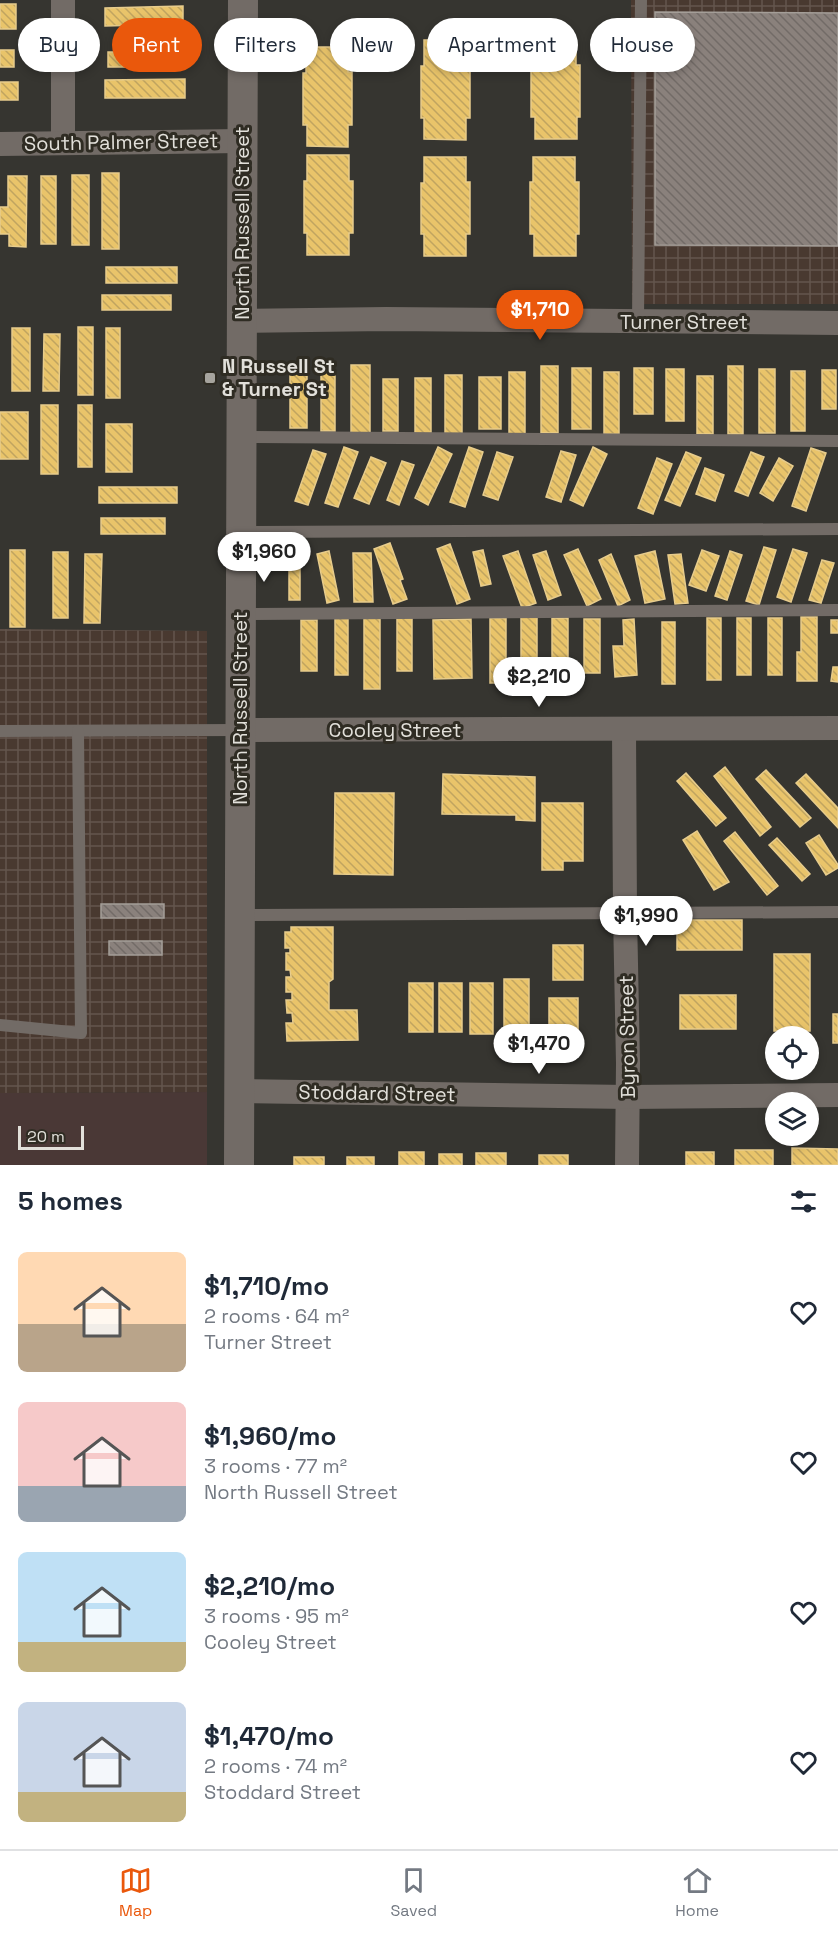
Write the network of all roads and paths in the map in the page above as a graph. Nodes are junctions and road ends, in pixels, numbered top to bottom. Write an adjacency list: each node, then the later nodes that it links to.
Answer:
1 (63, 0): 5 (street)
2 (243, 0): 4 (street, North Russell Street)
3 (641, 0): 8 (lane)
4 (242, 141): 5 (street, South Palmer Street); 7 (street, North Russell Street)
5 (63, 143): 6 (street, South Palmer Street)
6 (0, 144)
7 (242, 321): 8 (street, Turner Street); 10 (street, North Russell Street)
8 (638, 321): 9 (street, Turner Street)
9 (838, 323)
10 (240, 437): 11 (lane); 13 (street, North Russell Street)
11 (838, 441)
12 (838, 529): 13 (lane)
13 (240, 532): 15 (street, North Russell Street)
14 (838, 610): 15 (lane)
15 (240, 614): 18 (street, North Russell Street)
16 (838, 728): 17 (street, Cooley Street)
17 (624, 729): 18 (street, Cooley Street); 22 (street, Byron Street)
18 (240, 730): 20 (lane); 23 (street, North Russell Street)
19 (0, 731): 20 (lane)
20 (78, 731): 24 (lane)
21 (838, 912): 22 (lane)
22 (625, 914): 23 (lane); 27 (street, Byron Street)
23 (240, 915): 25 (street, North Russell Street)
24 (0, 1025)
25 (239, 1091): 27 (street, Stoddard Street); 28 (street, North Russell Street)
26 (838, 1095): 27 (street, Stoddard Street)
27 (628, 1097): 29 (street, Byron Street)
28 (239, 1165)
29 (627, 1165)

